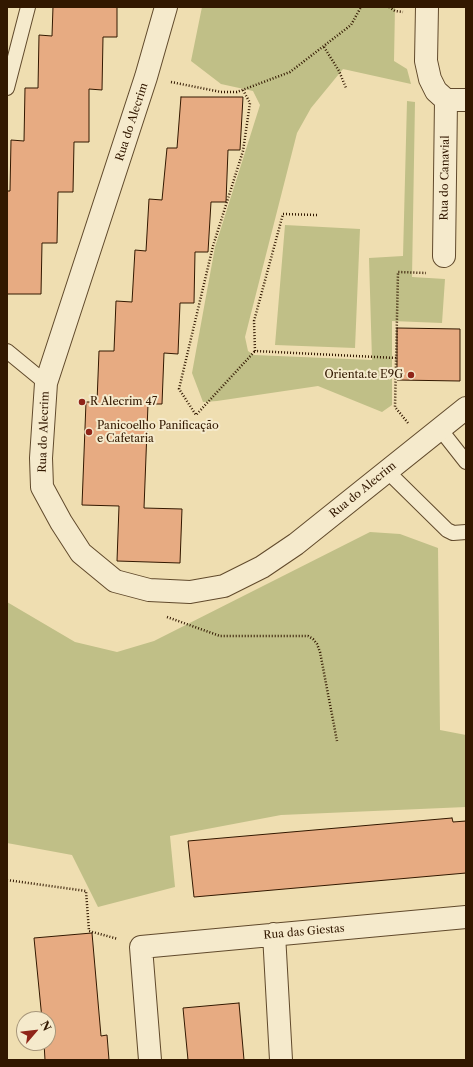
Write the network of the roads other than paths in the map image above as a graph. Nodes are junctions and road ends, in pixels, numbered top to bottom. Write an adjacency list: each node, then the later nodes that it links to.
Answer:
1 (28, 7): 4 (lane)
2 (166, 7): 8 (street, Rua do Alecrim)
3 (427, 7): 5 (street, Rua do Canavial)
4 (7, 88)
5 (456, 100): 6 (street, Rua do Canavial)
6 (444, 256)
7 (7, 351): 8 (lane)
8 (46, 383): 12 (street, Rua do Alecrim)
9 (466, 408): 10 (street, Rua do Alecrim)
10 (440, 429): 11 (lane); 12 (street, Rua do Alecrim)
11 (466, 462)
12 (387, 471): 13 (lane)
13 (466, 532)
14 (466, 917): 15 (street, Rua das Giestas)
15 (274, 934): 16 (street, Rua das Giestas); 17 (street)
16 (150, 1060)
17 (281, 1060)

